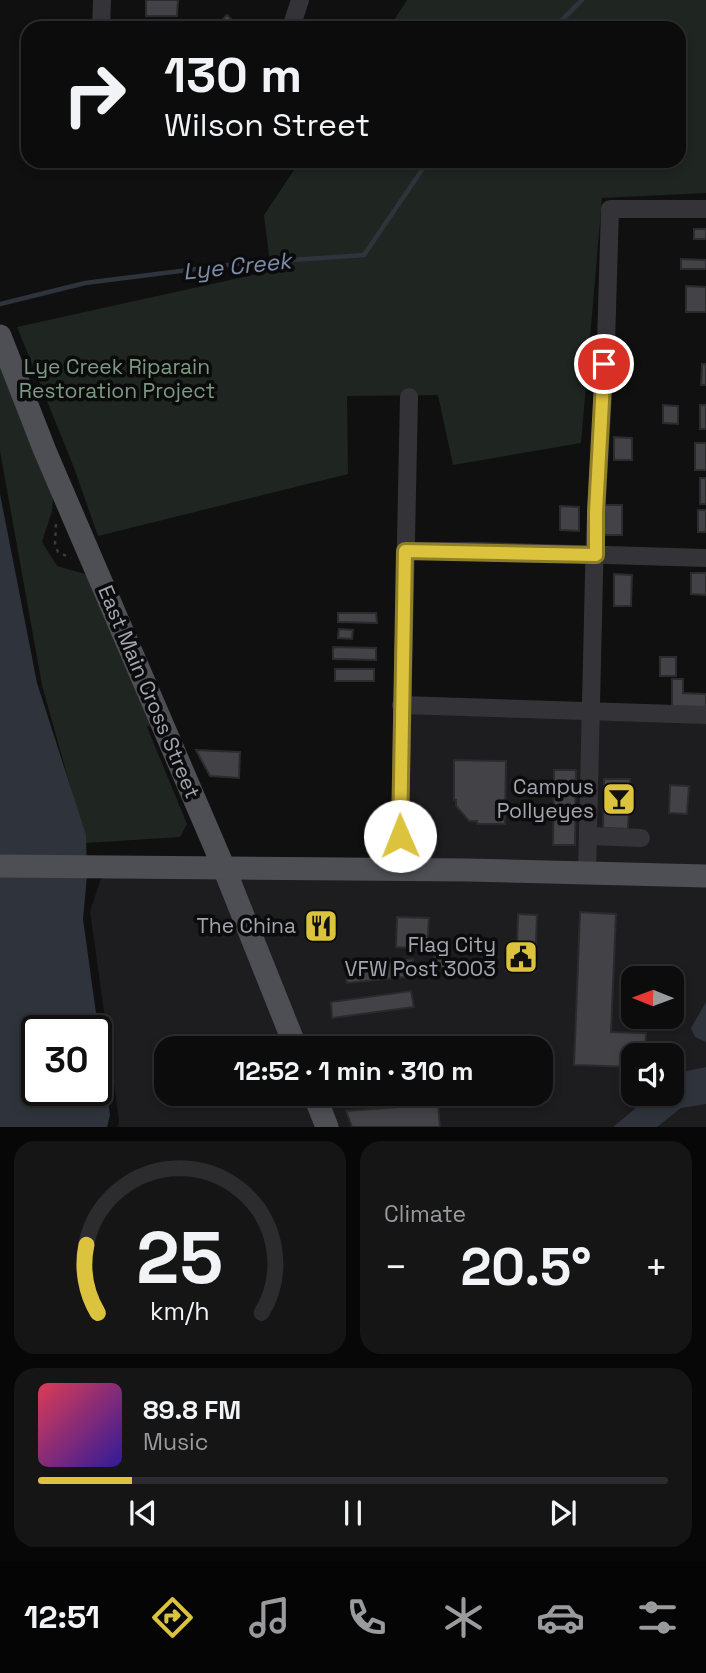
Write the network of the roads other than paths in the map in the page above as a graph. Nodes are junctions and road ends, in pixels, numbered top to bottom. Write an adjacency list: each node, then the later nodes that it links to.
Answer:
1 (102, 0): 3 (street)
2 (300, 0): 4 (street)
3 (102, 21)
4 (293, 21)
5 (706, 209): 9 (street)
6 (0, 336): 17 (main road, East Main Cross Street)
7 (409, 397): 8 (street)
8 (405, 551): 9 (street); 11 (street)
9 (596, 555): 10 (street); 12 (street)
10 (706, 558)
11 (401, 705): 12 (street); 18 (street)
12 (592, 711): 13 (street); 14 (street)
13 (706, 715)
14 (589, 836): 15 (street); 19 (street)
15 (641, 838)
16 (0, 866): 17 (main road)
17 (224, 868): 18 (main road); 21 (main road, East Main Cross Street)
18 (399, 870): 19 (main road)
19 (587, 873): 20 (main road)
20 (706, 876)
21 (291, 1036)
22 (319, 1106): 23 (main road)
23 (327, 1127)

